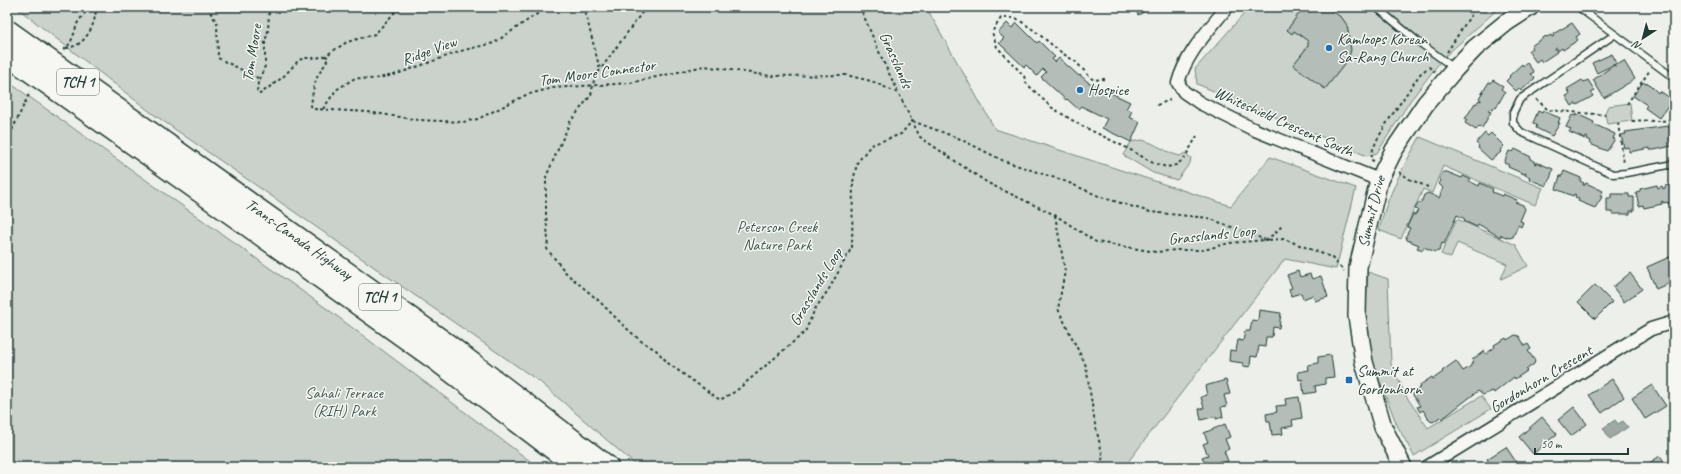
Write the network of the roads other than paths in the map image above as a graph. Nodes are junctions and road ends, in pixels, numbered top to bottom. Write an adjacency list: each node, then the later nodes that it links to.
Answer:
1 (1227, 7): 12 (street, Whiteshield Crescent South)
2 (1376, 7): 8 (lane)
3 (1530, 7): 8 (main road, Summit Drive)
4 (1578, 7): 6 (lane)
5 (7, 32): 10 (highway, Trans-Canada Highway / TCH 1, bridge)
6 (1614, 35): 9 (lane); 11 (lane)
7 (7, 54): 10 (highway, Trans-Canada Highway / TCH 1, bridge)
8 (1448, 69): 12 (main road, Summit Drive)
9 (1674, 78)
10 (145, 140): 14 (highway, Trans-Canada Highway / TCH 1); 15 (highway, Trans-Canada Highway / TCH 1)
11 (1674, 164)
12 (1386, 178): 16 (main road, Summit Drive)
13 (1674, 322): 17 (street, Gordonhorn Crescent)
14 (578, 467)
15 (607, 467)
16 (1403, 467)
17 (1427, 467)

